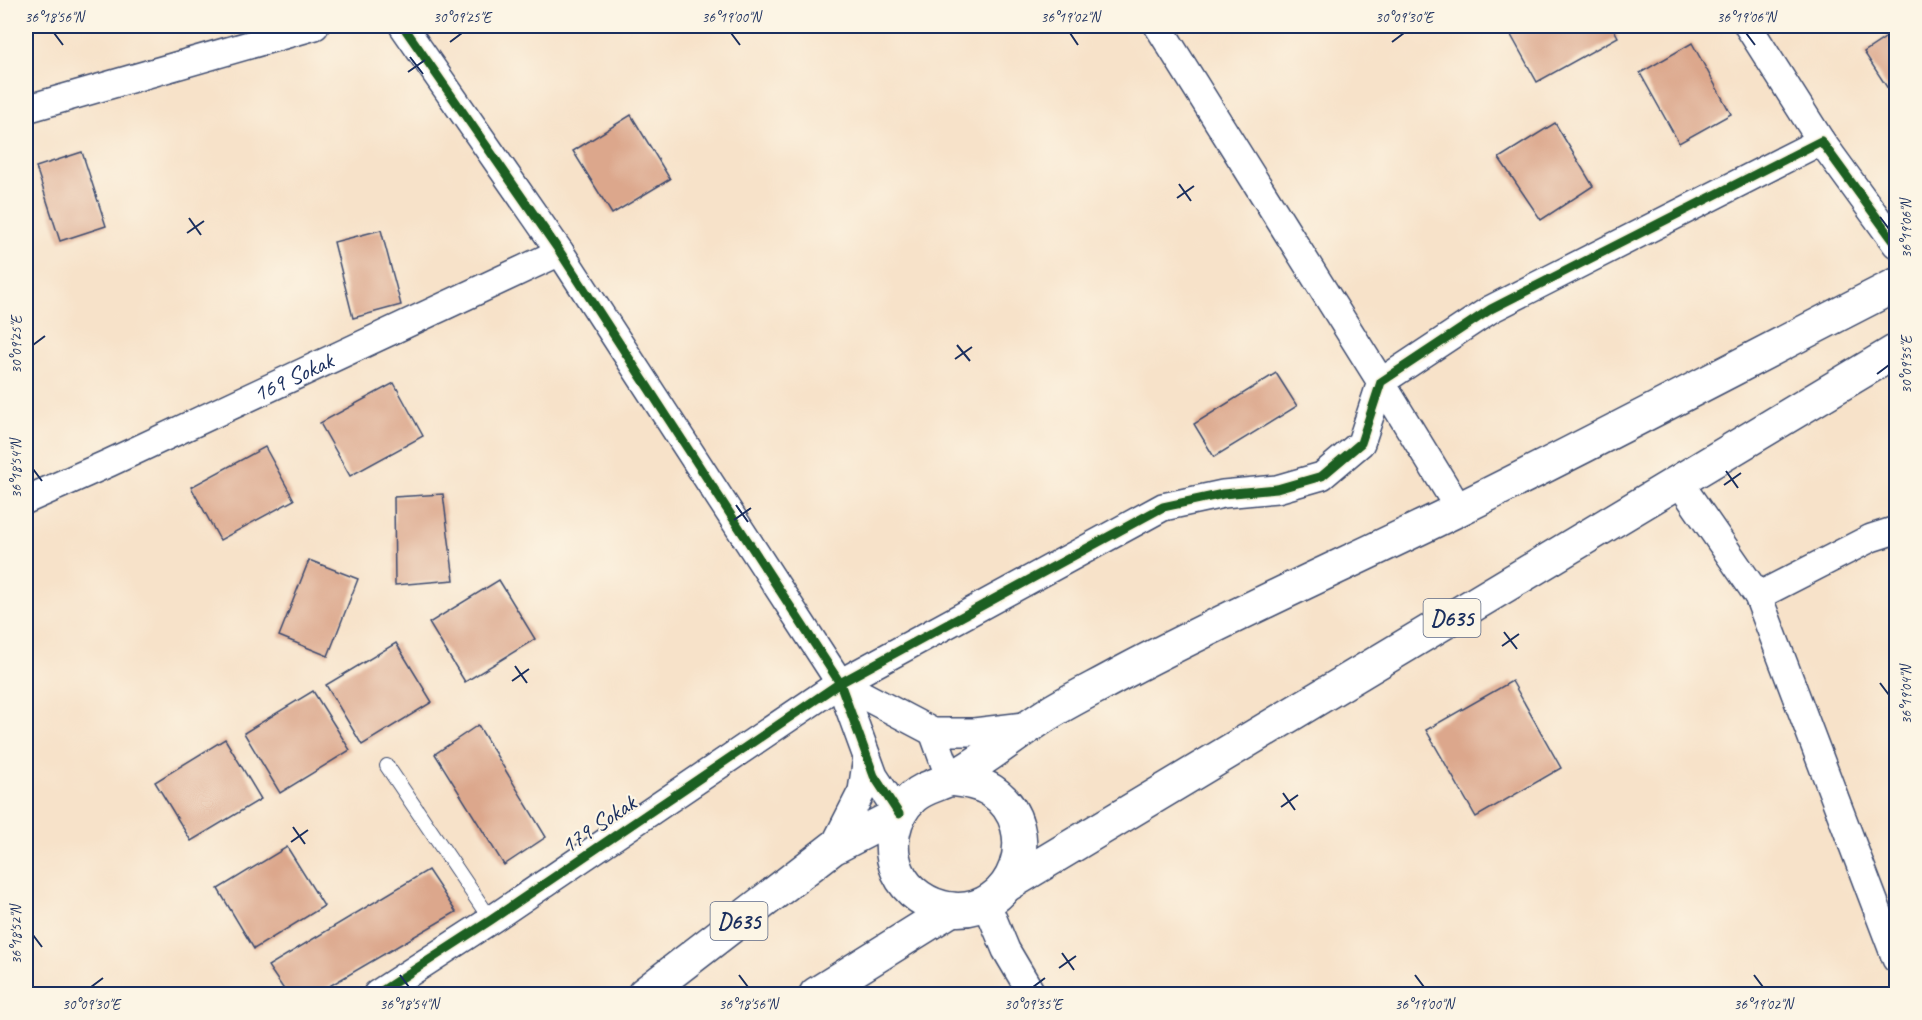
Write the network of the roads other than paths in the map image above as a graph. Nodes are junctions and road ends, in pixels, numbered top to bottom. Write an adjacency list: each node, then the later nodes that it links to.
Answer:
1 (315, 26): 5 (street)
2 (403, 26): 8 (street)
3 (1158, 26): 11 (street)
4 (1748, 26): 6 (street)
5 (26, 109)
6 (1821, 141): 7 (street); 11 (street)
7 (1896, 244)
8 (560, 252): 13 (street, 169 Sokak); 17 (street)
9 (1896, 285): 14 (highway, D635)
10 (1896, 351): 12 (highway, D635)
11 (1381, 382): 14 (street); 17 (street, 179 Sokak)
12 (1678, 482): 16 (street); 25 (highway, D635)
13 (26, 500)
14 (1459, 509): 18 (highway, D635)
15 (1896, 530): 16 (street)
16 (1758, 596): 28 (street)
17 (840, 683): 19 (street); 20 (street); 27 (street, 179 Sokak)
18 (1032, 725): 19 (street); 22 (highway, D635)
19 (933, 732): 22 (street)
20 (867, 758): 23 (street); 24 (street)
21 (387, 766): 27 (lane)
22 (950, 779): 23 (highway, D635); 25 (highway)
23 (899, 814): 24 (highway, D635); 26 (highway, D635)
24 (833, 848): 30 (highway, D635)
25 (996, 893): 26 (highway, D635); 32 (street)
26 (952, 909): 31 (highway, D635)
27 (491, 920): 29 (street, 179 Sokak)
28 (1896, 959)
29 (377, 994)
30 (644, 994)
31 (816, 994)
32 (1032, 994)

